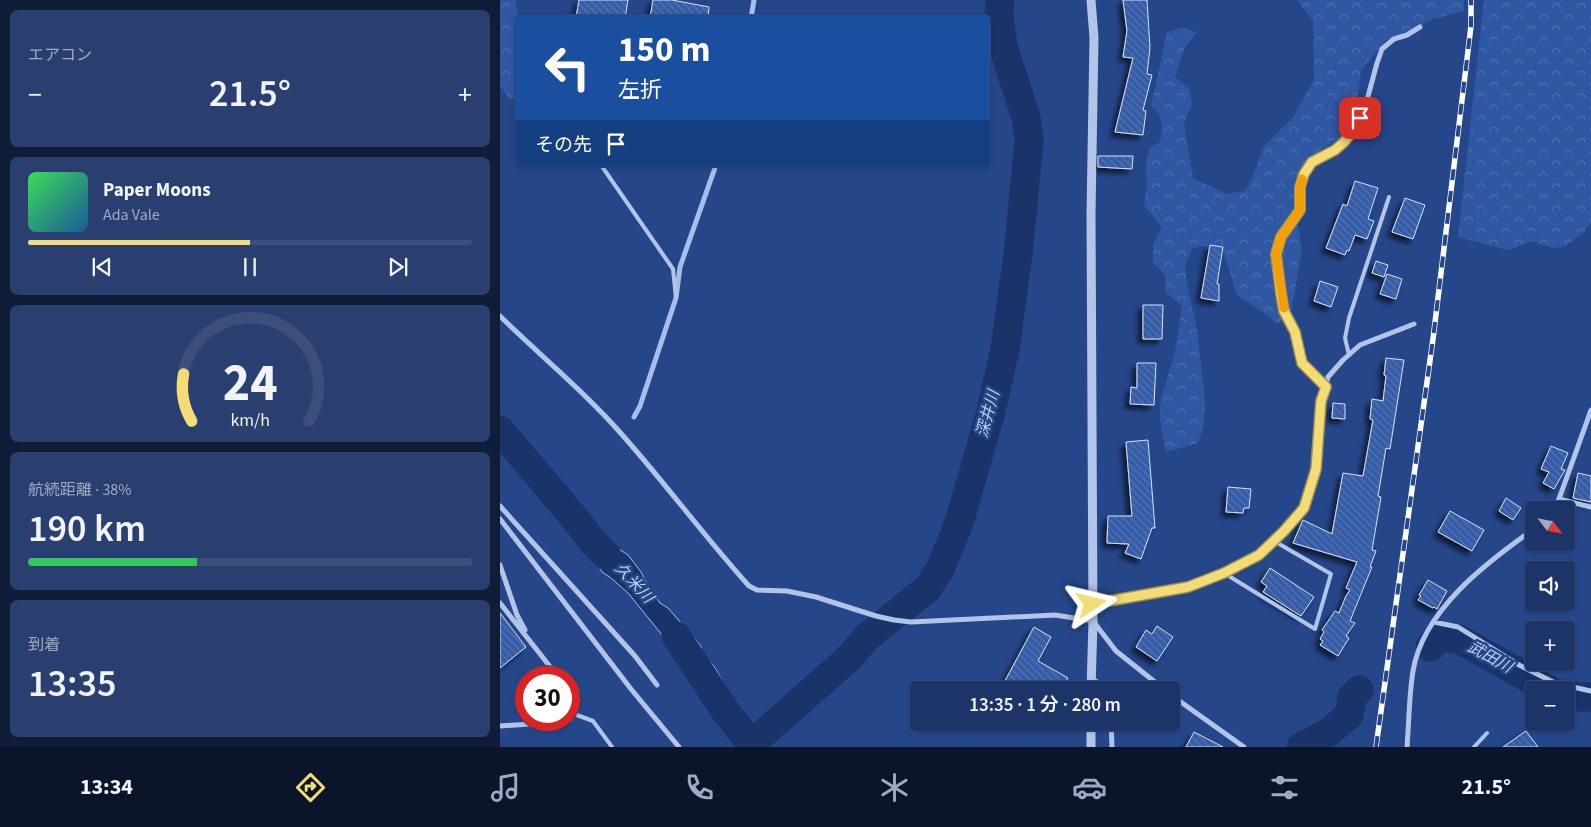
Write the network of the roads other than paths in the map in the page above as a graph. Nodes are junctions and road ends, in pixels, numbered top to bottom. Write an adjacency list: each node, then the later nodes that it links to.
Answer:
1 (1091, 0): 20 (street)
2 (1420, 27): 9 (street)
3 (601, 167): 5 (lane)
4 (1389, 197): 8 (lane)
5 (676, 298)
6 (500, 316): 21 (street)
7 (1414, 324): 8 (street)
8 (1349, 355): 9 (street)
9 (1326, 387): 16 (street)
10 (1591, 410): 11 (street)
11 (1559, 499): 13 (street)
12 (500, 506): 28 (street)
13 (1591, 507)
14 (500, 519): 38 (street)
15 (1525, 534): 22 (street)
16 (1274, 541): 18 (street); 18 (lane)
17 (500, 565): 23 (street)
18 (1224, 573): 20 (street)
19 (500, 603): 23 (street)
20 (1092, 604): 21 (street)
21 (1092, 621): 25 (street); 27 (street)
22 (1434, 622): 29 (street); 42 (street)
23 (529, 640): 24 (street)
24 (550, 666)
25 (1091, 678): 26 (street)
26 (1097, 681)
27 (1154, 681)
28 (657, 685)
29 (1591, 691)
30 (1180, 701): 41 (street)
31 (580, 717): 37 (lane)
32 (515, 725): 33 (street)
33 (500, 726)
34 (1091, 731): 39 (street)
35 (1111, 731): 40 (street)
36 (1488, 733): 43 (lane)
37 (612, 747)
38 (680, 747)
39 (1091, 747)
40 (1112, 747)
41 (1244, 747)
42 (1407, 747)
43 (1474, 747)

